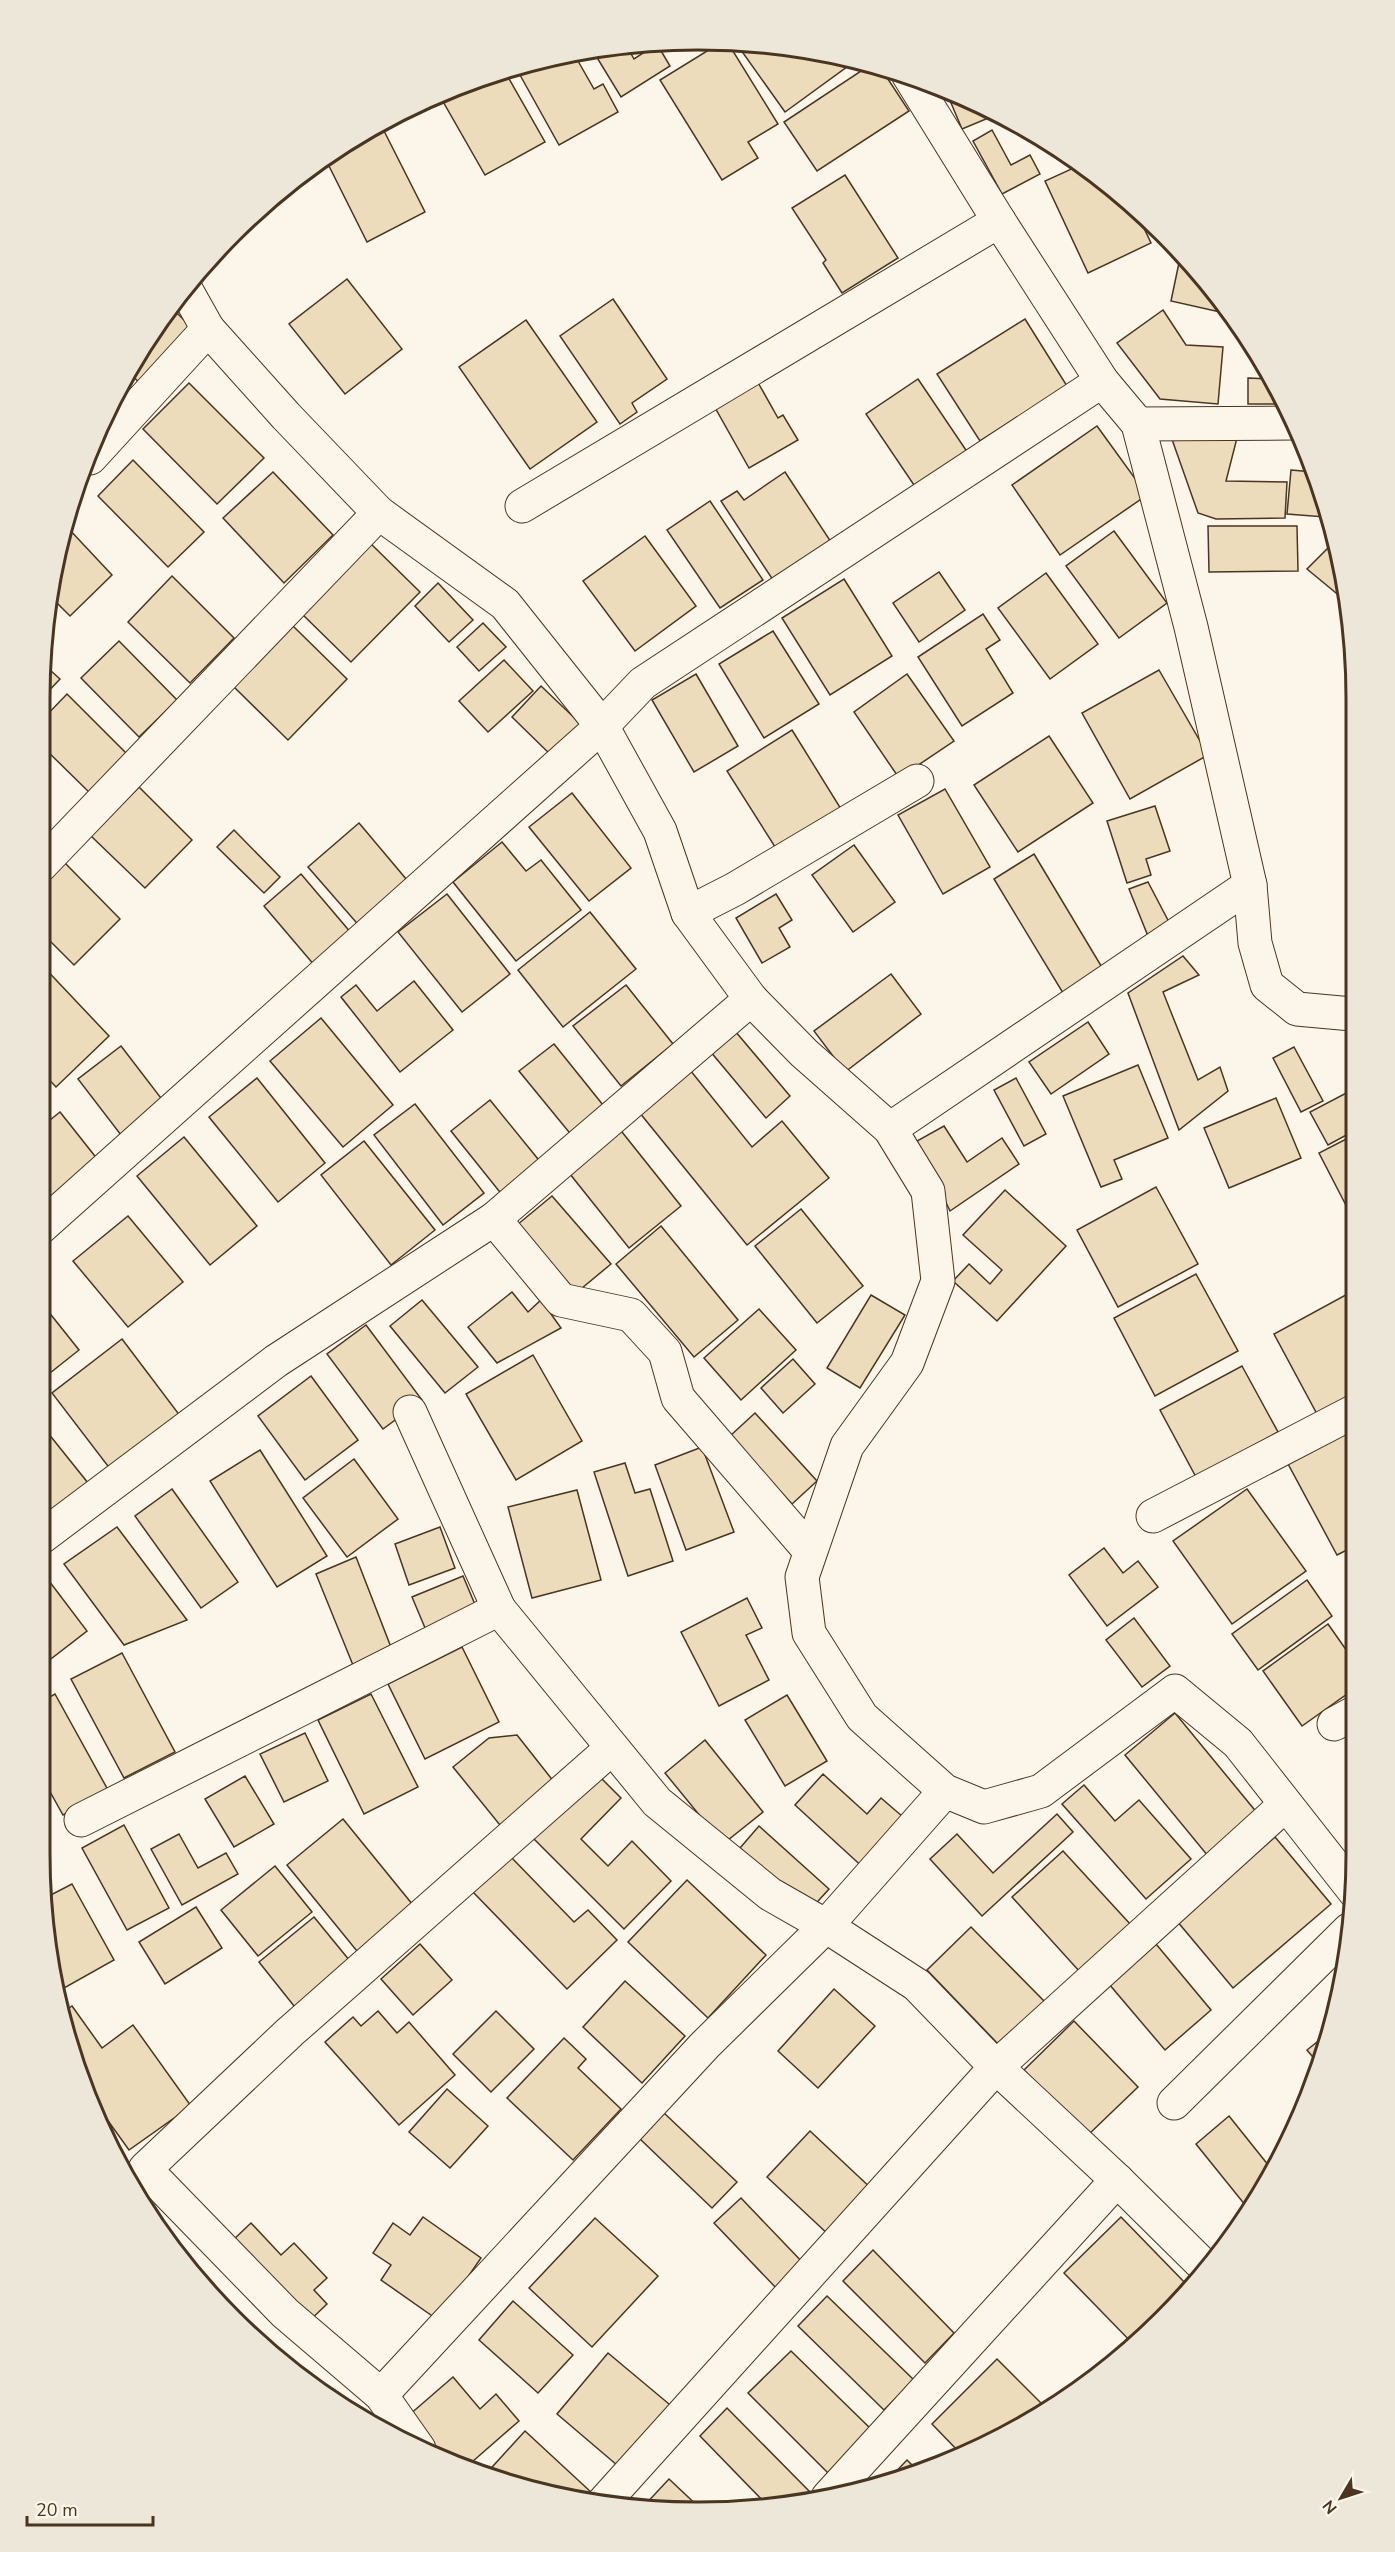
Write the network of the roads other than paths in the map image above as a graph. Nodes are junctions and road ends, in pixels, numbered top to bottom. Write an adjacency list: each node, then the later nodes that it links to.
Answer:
1 (917, 88): 2 (street)
2 (999, 221): 5 (street); 9 (street)
3 (189, 296): 4 (street)
4 (208, 329): 8 (street); 10 (street)
5 (1102, 381): 7 (street); 11 (street)
6 (1284, 423): 7 (street)
7 (1138, 424): 14 (street)
8 (101, 446)
9 (522, 506)
10 (379, 513): 11 (street); 13 (street)
11 (602, 726): 15 (street); 19 (street)
12 (917, 781): 15 (street)
13 (50, 856)
14 (1250, 885): 17 (street); 18 (street)
15 (688, 913): 16 (street)
16 (751, 999): 18 (street); 20 (street)
17 (1346, 1014)
18 (890, 1129): 25 (street)
19 (50, 1219)
20 (494, 1219): 24 (street); 25 (street)
21 (410, 1412): 26 (street)
22 (1346, 1416): 23 (street)
23 (1153, 1516)
24 (50, 1531)
25 (810, 1551): 28 (street)
26 (499, 1609): 27 (street); 30 (street)
27 (612, 1748): 32 (street); 38 (street)
28 (945, 1791): 29 (street); 32 (street)
29 (1285, 1805): 31 (street); 34 (street)
30 (81, 1820)
31 (1345, 1879)
32 (826, 1926): 34 (street); 38 (street)
33 (1340, 1939): 35 (street)
34 (996, 2067): 36 (street); 41 (street)
35 (1174, 2103)
36 (1117, 2180): 37 (street); 40 (street)
37 (1201, 2262)
38 (381, 2395): 39 (street)
39 (409, 2435)
40 (837, 2487)
41 (609, 2496)

